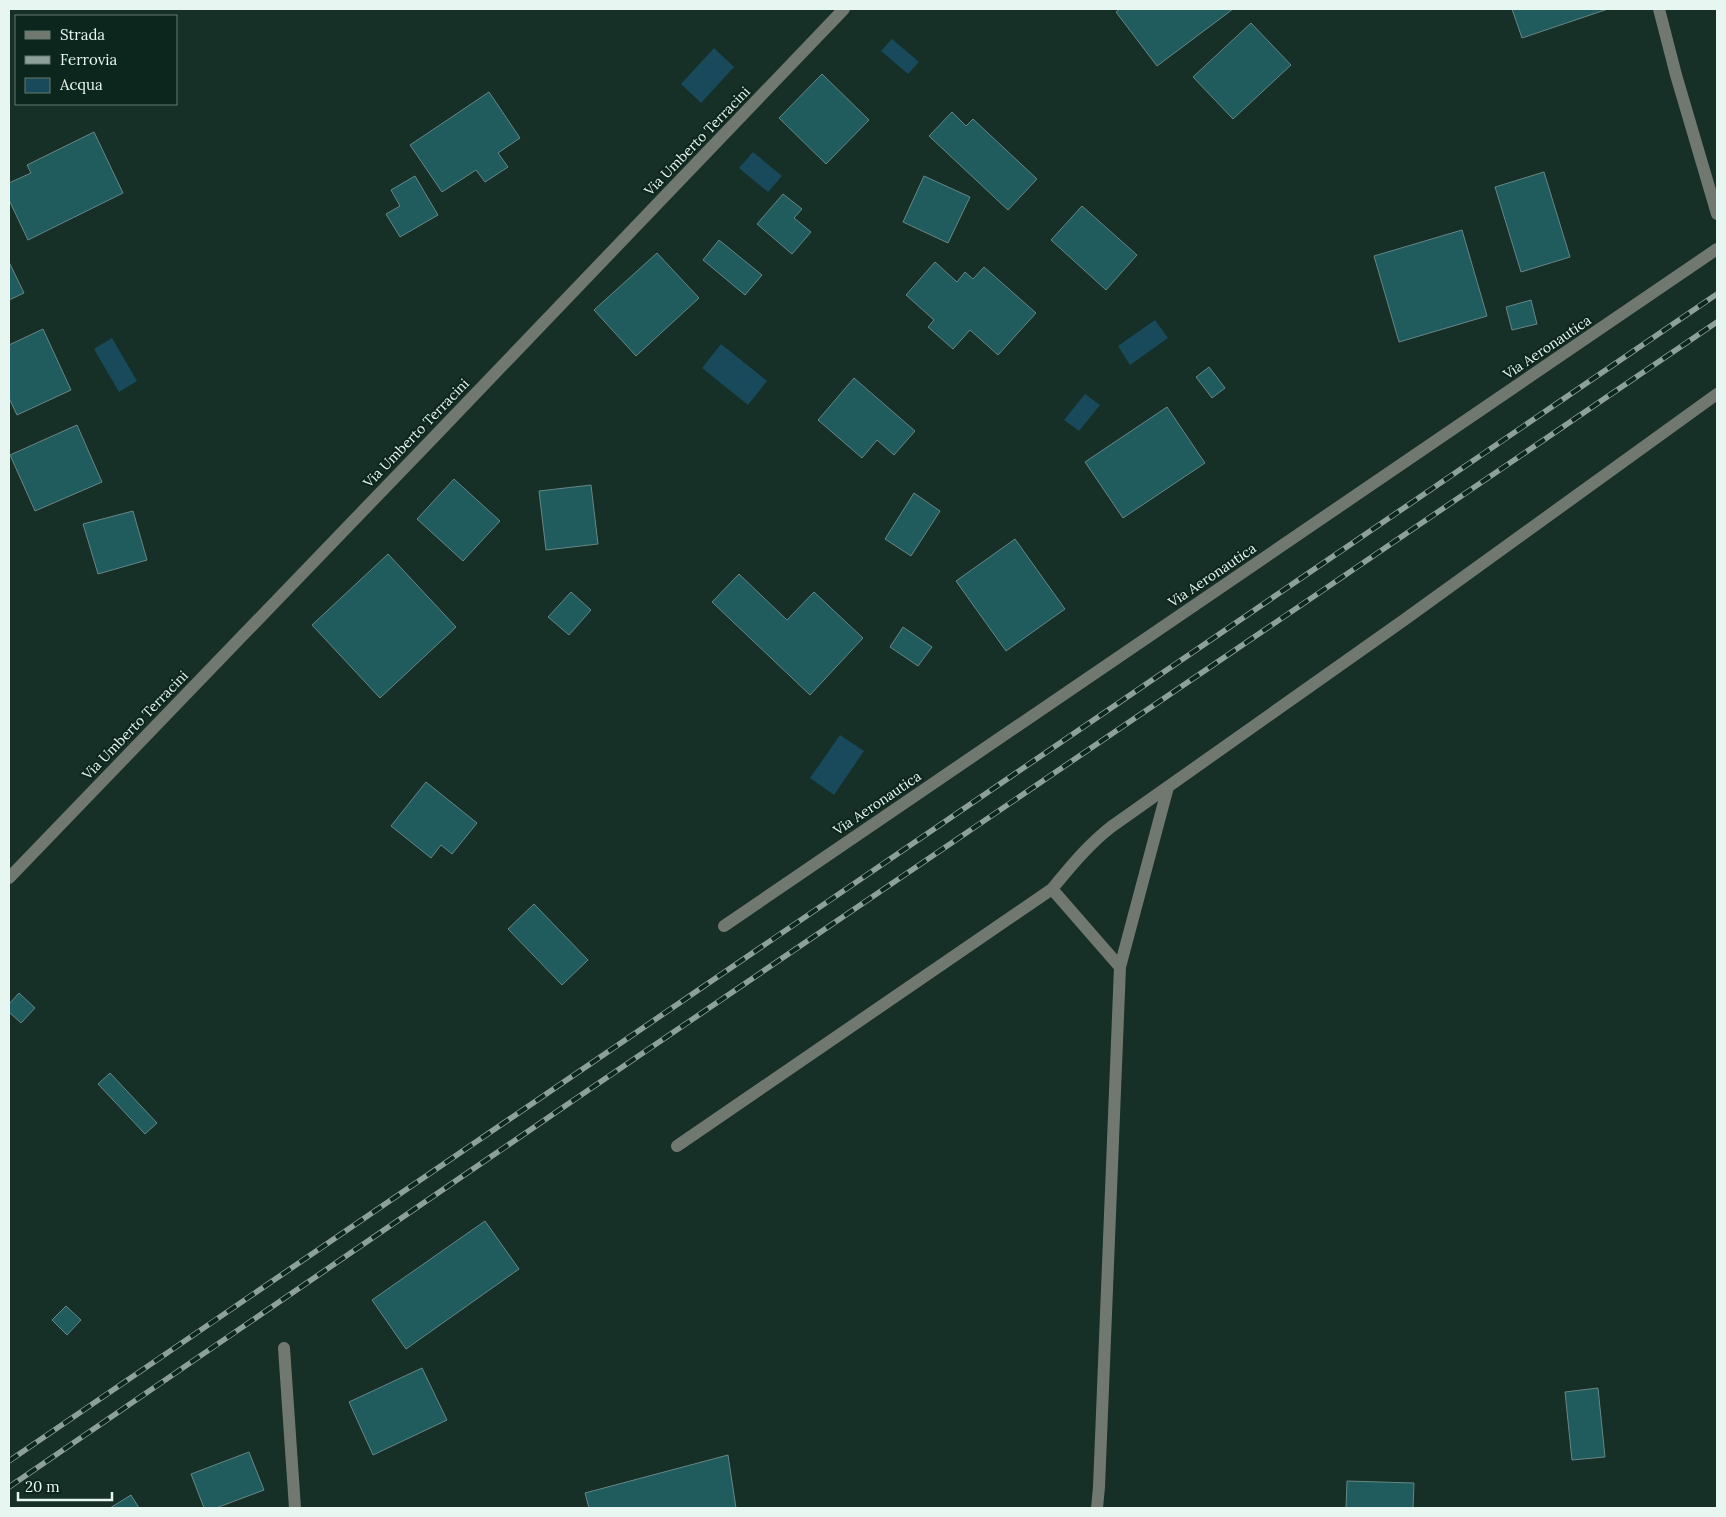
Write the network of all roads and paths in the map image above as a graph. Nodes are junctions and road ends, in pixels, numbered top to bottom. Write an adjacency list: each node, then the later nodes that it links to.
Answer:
1 (844, 9): 7 (street, Via Umberto Terracini)
2 (1659, 9): 3 (street)
3 (1717, 214)
4 (1717, 250): 9 (street, Via Aeronautica)
5 (1717, 394): 6 (street)
6 (1168, 787): 8 (street); 10 (street)
7 (9, 878)
8 (1052, 889): 10 (street); 11 (street)
9 (724, 926)
10 (1120, 967): 14 (street)
11 (677, 1146)
12 (284, 1348): 13 (street)
13 (295, 1508)
14 (1097, 1508)

